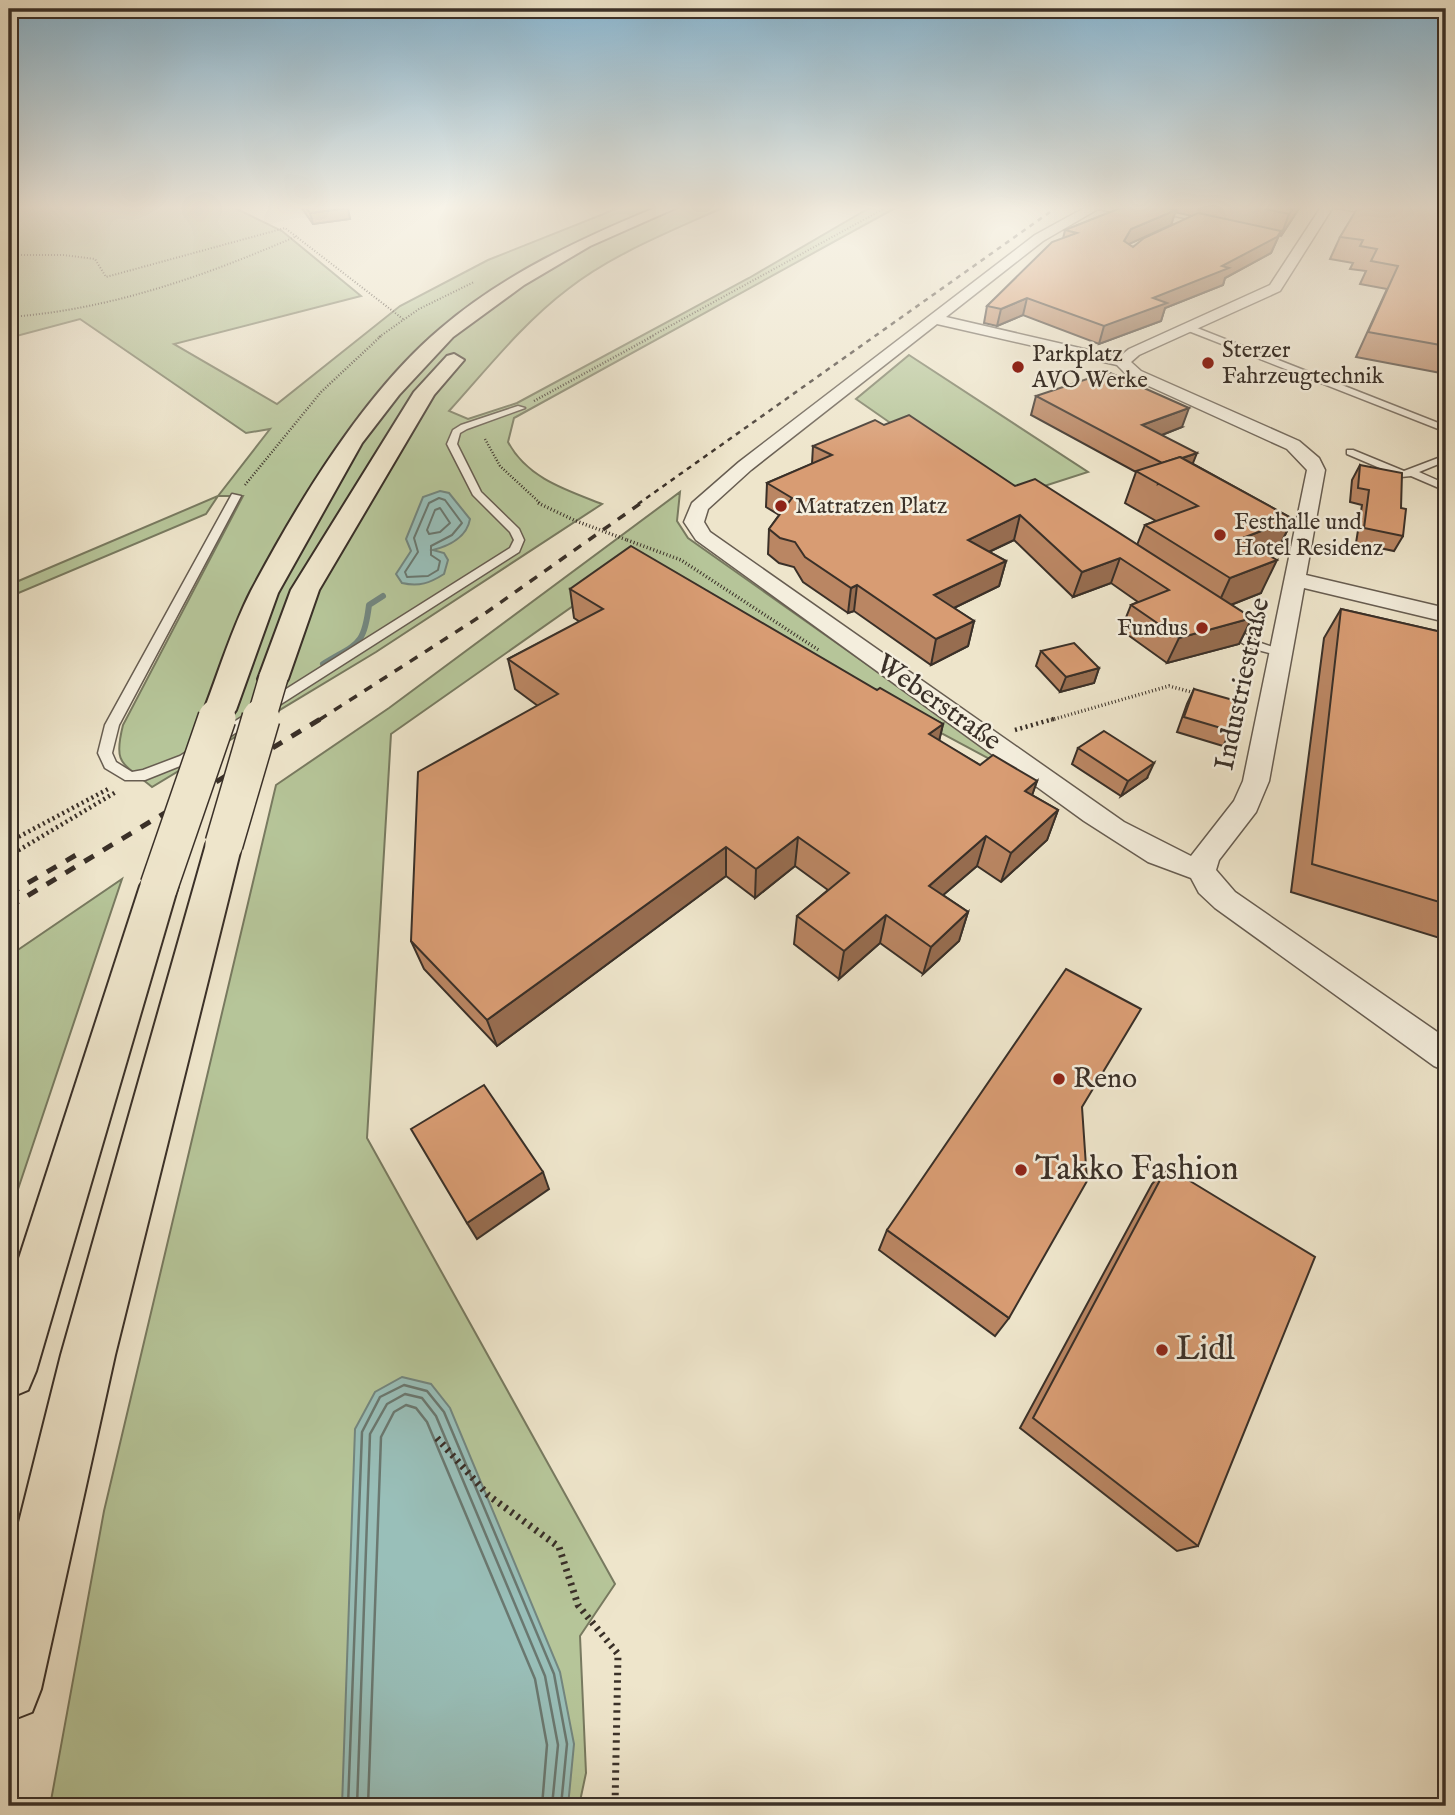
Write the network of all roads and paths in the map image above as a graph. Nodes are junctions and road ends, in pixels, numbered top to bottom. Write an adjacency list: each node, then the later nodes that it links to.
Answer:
1 (139, 292): 8 (path)
2 (368, 292): 19 (path)
3 (503, 292): 33 (highway, bridge)
4 (535, 292): 35 (highway, bridge)
5 (733, 292): 12 (path)
6 (970, 292): 9 (street)
7 (1267, 292): 10 (street)
8 (9, 317)
9 (935, 319): 11 (street, Industriestraße); 26 (street, Weberstraße)
10 (1189, 328): 11 (street); 14 (lane)
11 (1122, 362): 20 (street, Industriestraße)
12 (521, 408): 13 (lane)
13 (485, 420): 24 (path, bridge); 27 (lane)
14 (1446, 429)
15 (1350, 452): 17 (lane)
16 (1443, 461): 17 (lane)
17 (1411, 472): 18 (lane)
18 (1446, 488)
19 (236, 496): 28 (lane)
20 (1295, 579): 21 (street, Industriestraße); 23 (street, Industriestraße)
21 (1446, 615)
22 (1210, 616): 23 (lane)
23 (1281, 652): 31 (street, Industriestraße)
24 (826, 654)
25 (1207, 696): 26 (path)
26 (988, 738): 31 (street, Weberstraße)
27 (145, 775): 28 (lane); 30 (path)
28 (130, 778): 29 (path)
29 (9, 842)
30 (9, 856)
31 (1202, 870): 32 (street)
32 (1446, 1056)
33 (9, 1371)
34 (437, 1438): 36 (path)
35 (9, 1689)
36 (614, 1806)

